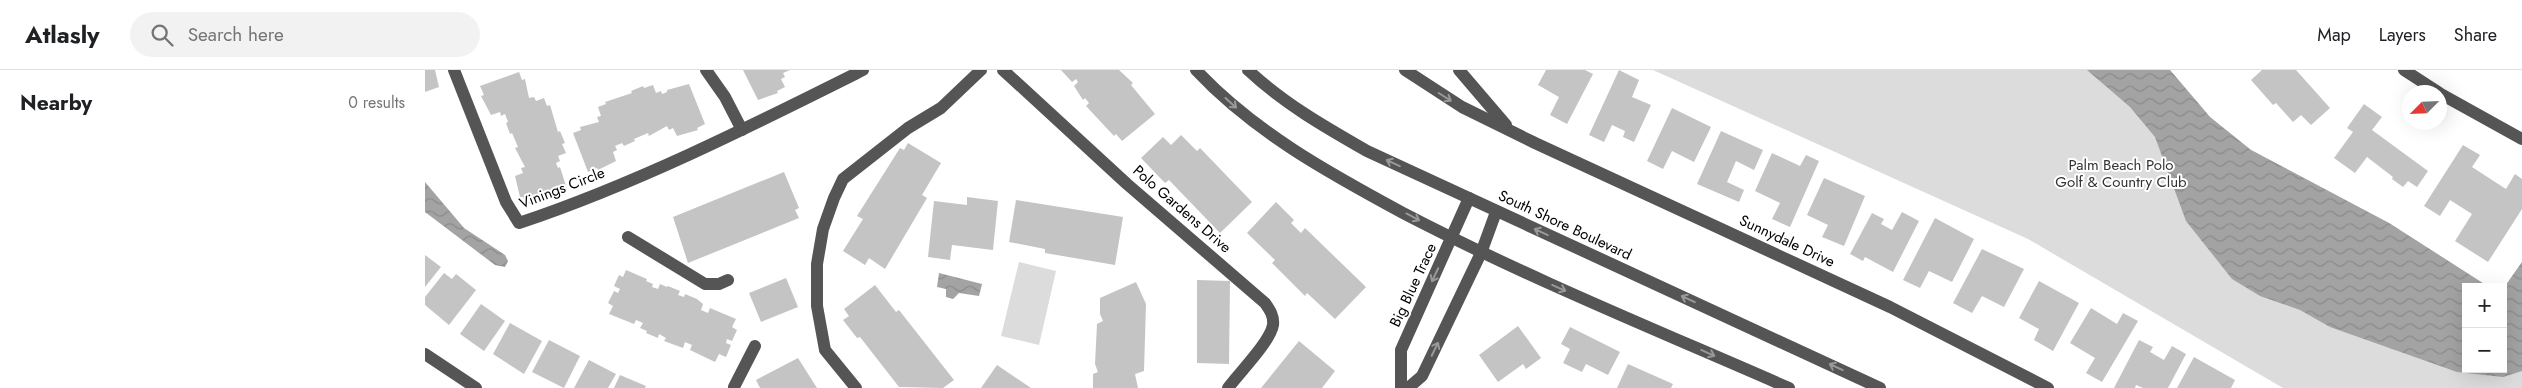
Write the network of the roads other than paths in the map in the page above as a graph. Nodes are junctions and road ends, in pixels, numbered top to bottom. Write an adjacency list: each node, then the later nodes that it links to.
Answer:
1 (454, 70): 14 (street, Vinings Circle)
2 (707, 70): 14 (street)
3 (863, 70): 14 (street, Vinings Circle)
4 (981, 70): 26 (street)
5 (1003, 70): 27 (street, Polo Gardens Drive)
6 (1195, 70): 19 (street, one-way to 19)
7 (1248, 70): 16 (street, South Shore Boulevard, one-way to 7)
8 (1405, 70): 13 (street, Sunnydale Drive, one-way to 13)
9 (1459, 70): 13 (street, Sunnydale Drive)
10 (2404, 70): 11 (street)
11 (2427, 85)
12 (2447, 98): 15 (street)
13 (1510, 129): 32 (street, Sunnydale Drive)
14 (742, 130)
15 (2522, 140)
16 (1469, 198): 17 (street, South Shore Boulevard); 19 (street, Big Blue Trace)
17 (1496, 212): 20 (street); 31 (street, South Shore Boulevard, one-way to 17)
18 (628, 237): 21 (street)
19 (1452, 238): 20 (street); 28 (street, Big Blue Trace, one-way to 28)
20 (1481, 253): 29 (street, one-way to 20); 30 (street, one-way to 30)
21 (728, 280)
22 (755, 346): 24 (street)
23 (425, 354): 25 (street)
24 (734, 387)
25 (476, 388)
26 (856, 388)
27 (1227, 388)
28 (1401, 388)
29 (1408, 388)
30 (1789, 388)
31 (1880, 388)
32 (2048, 388)

